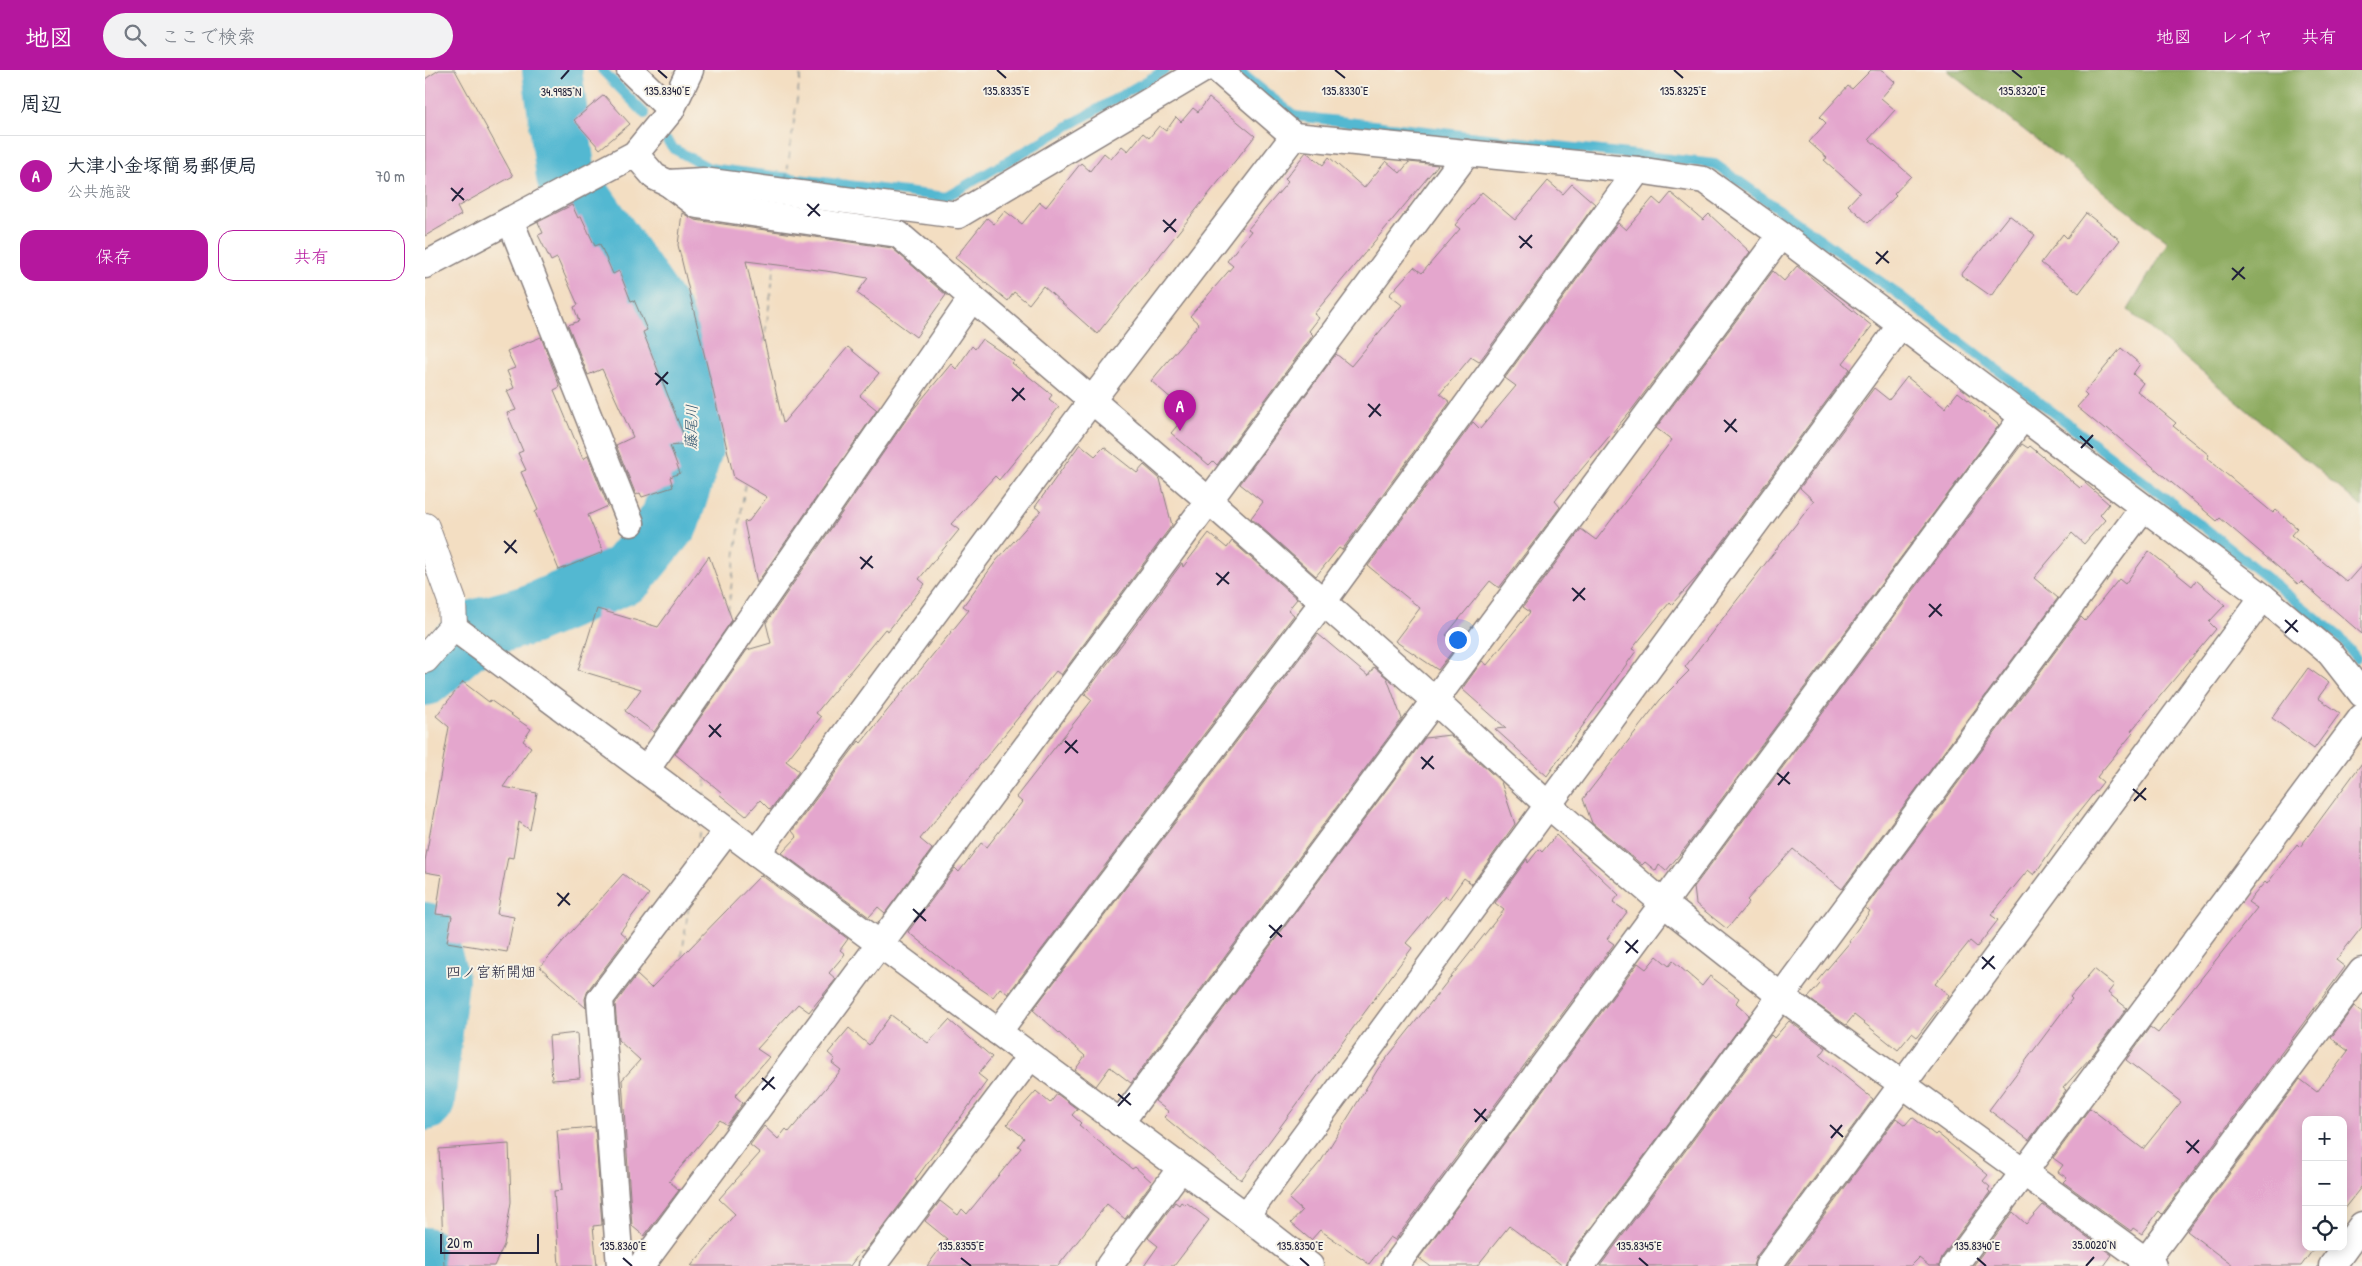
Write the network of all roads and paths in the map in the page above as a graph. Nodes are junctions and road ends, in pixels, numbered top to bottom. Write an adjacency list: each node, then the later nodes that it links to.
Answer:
1 (630, 70): 5 (street)
2 (691, 70): 5 (street)
3 (1202, 70): 10 (street)
4 (1218, 70): 6 (street)
5 (671, 110): 8 (street)
6 (1294, 136): 7 (street); 16 (street)
7 (1467, 153): 9 (street); 18 (street)
8 (635, 154): 10 (street); 11 (street)
9 (1638, 170): 12 (street); 23 (street)
10 (668, 183): 14 (street)
11 (510, 220): 13 (street); 20 (street)
12 (1781, 235): 15 (street); 27 (street)
13 (425, 264)
14 (972, 298): 16 (street); 29 (street)
15 (1901, 325): 17 (street); 30 (street)
16 (1092, 400): 18 (street); 32 (street)
17 (2023, 417): 19 (street); 33 (street)
18 (1209, 500): 23 (street); 34 (street)
19 (2143, 508): 22 (street); 36 (street)
20 (631, 523)
21 (425, 527): 24 (street)
22 (2263, 597): 26 (street); 39 (street)
23 (1323, 602): 27 (street); 37 (street)
24 (457, 630): 25 (street); 29 (street)
25 (425, 659)
26 (2360, 686)
27 (1435, 701): 30 (street); 40 (street)
28 (2362, 717): 42 (street)
29 (646, 770): 31 (street)
30 (1548, 805): 33 (street); 43 (street)
31 (727, 831): 32 (street); 46 (street)
32 (757, 852): 34 (street)
33 (1663, 903): 36 (street); 51 (street)
34 (879, 943): 37 (street); 47 (street)
35 (2362, 971): 45 (street)
36 (1782, 997): 39 (street); 52 (street)
37 (998, 1032): 38 (street)
38 (1030, 1057): 40 (street); 48 (street)
39 (1902, 1084): 42 (street); 53 (street)
40 (1120, 1123): 41 (street)
41 (1181, 1168): 43 (street); 49 (street)
42 (2023, 1171): 45 (street); 54 (street)
43 (1246, 1216): 50 (street)
44 (2362, 1225): 55 (street)
45 (2147, 1264)
46 (619, 1266)
47 (641, 1266)
48 (872, 1266)
49 (1109, 1266)
50 (1310, 1266)
51 (1395, 1266)
52 (1581, 1266)
53 (1768, 1266)
54 (1954, 1266)
55 (2332, 1266)

